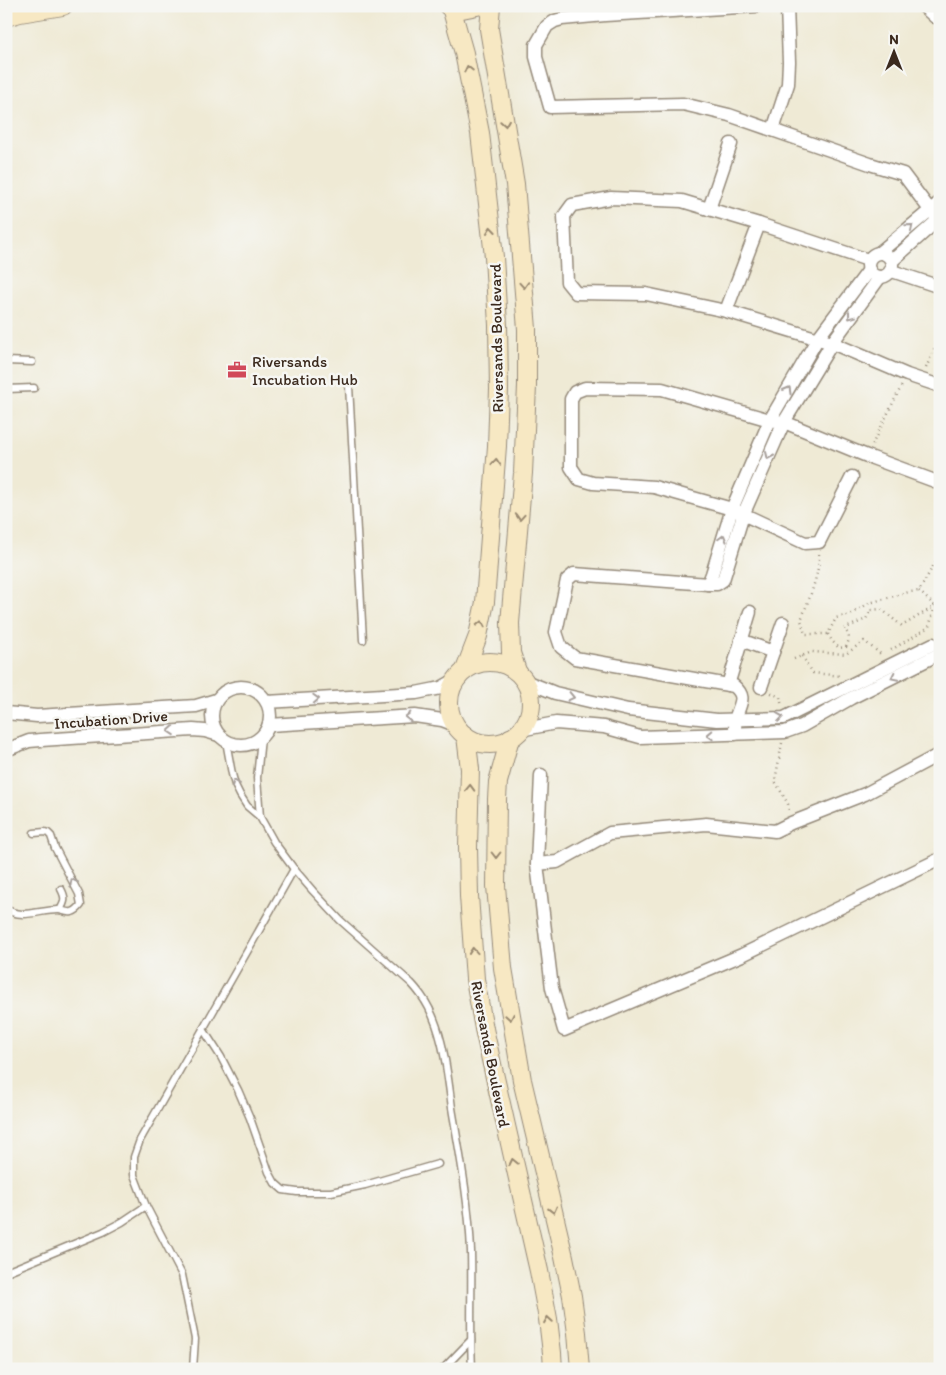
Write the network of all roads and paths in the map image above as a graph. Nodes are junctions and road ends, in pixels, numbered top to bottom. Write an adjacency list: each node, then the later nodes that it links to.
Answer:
1 (64, 6): 8 (street)
2 (477, 6): 7 (street)
3 (491, 6): 59 (street, Riversands Boulevard, one-way to 59)
4 (756, 6): 10 (street)
5 (787, 6): 10 (street)
6 (923, 6): 9 (street)
7 (450, 7): 58 (street, Riversands Boulevard, one-way to 7)
8 (6, 17)
9 (935, 17)
10 (773, 130): 13 (street)
11 (731, 144): 12 (street)
12 (710, 209): 14 (street); 20 (street)
13 (937, 214): 15 (street, one-way to 13); 17 (street)
14 (759, 224): 16 (street); 20 (street)
15 (880, 252): 16 (street); 17 (street)
16 (868, 265): 18 (street); 22 (street)
17 (892, 266): 18 (street); 19 (street)
18 (880, 277): 23 (street, one-way to 23)
19 (940, 287)
20 (726, 311): 22 (street)
21 (940, 335): 27 (path)
22 (818, 338): 23 (street); 32 (street, one-way to 22)
23 (832, 343): 26 (street); 33 (street)
24 (6, 361): 25 (lane)
25 (32, 362)
26 (907, 375): 27 (street); 34 (path)
27 (921, 380): 29 (street)
28 (349, 386): 49 (lane)
29 (940, 386)
30 (34, 388): 31 (lane)
31 (6, 389)
32 (770, 420): 33 (street); 37 (street); 37 (street)
33 (784, 422): 34 (street); 38 (street, one-way to 38)
34 (867, 456): 36 (street)
35 (852, 477): 39 (street)
36 (940, 483)
37 (732, 509): 38 (street); 41 (street, one-way to 37)
38 (743, 515): 39 (street); 41 (street)
39 (819, 542): 48 (path)
40 (940, 554): 42 (path)
41 (708, 584): 60 (street)
42 (919, 591): 44 (path); 48 (path)
43 (940, 603): 44 (path)
44 (935, 606): 46 (path); 48 (path); 52 (path)
45 (750, 612): 50 (street)
46 (940, 615)
47 (782, 623): 53 (street)
48 (828, 634)
49 (363, 640)
50 (741, 640): 53 (street); 60 (street)
51 (938, 648): 66 (street); 70 (street, one-way to 70)
52 (890, 650)
53 (773, 652): 61 (street)
54 (802, 656): 55 (path); 56 (path); 57 (path)
55 (794, 659)
56 (874, 659)
57 (850, 672)
58 (460, 675): 59 (street); 63 (street, one-way to 58); 69 (street)
59 (521, 676): 64 (street, one-way to 64); 72 (street)
60 (728, 685): 67 (street)
61 (761, 687): 66 (path)
62 (216, 700): 63 (street); 65 (street, Incubation Drive); 74 (street)
63 (267, 702): 68 (street)
64 (628, 710): 67 (street); 71 (street)
65 (6, 713)
66 (784, 718): 67 (street, one-way to 66)
67 (736, 719): 73 (street)
68 (269, 725): 69 (street, one-way to 68); 75 (street)
69 (460, 731): 72 (street); 96 (street, Riversands Boulevard, one-way to 69)
70 (785, 732): 73 (street); 80 (path)
71 (622, 733): 72 (street); 73 (street, one-way to 71)
72 (515, 734): 97 (street, Riversands Boulevard, one-way to 97)
73 (735, 734)
74 (222, 738): 75 (street); 76 (street, Incubation Drive, one-way to 76); 79 (lane, one-way to 74)
75 (261, 738): 79 (lane)
76 (6, 750)
77 (940, 754): 80 (street)
78 (541, 775): 83 (street)
79 (260, 817): 84 (lane)
80 (791, 823): 83 (street)
81 (34, 833): 87 (lane, one-way to 81)
82 (940, 859): 83 (street)
83 (537, 864)
84 (294, 869): 88 (lane); 92 (lane)
85 (61, 889): 87 (lane)
86 (6, 909): 87 (lane)
87 (60, 910)
88 (203, 1029): 89 (lane); 90 (lane)
89 (438, 1164)
90 (146, 1206): 91 (lane); 93 (lane)
91 (6, 1272)
92 (471, 1340): 94 (lane); 95 (lane)
93 (193, 1369)
94 (443, 1369)
95 (472, 1369)
96 (553, 1369)
97 (580, 1369)

